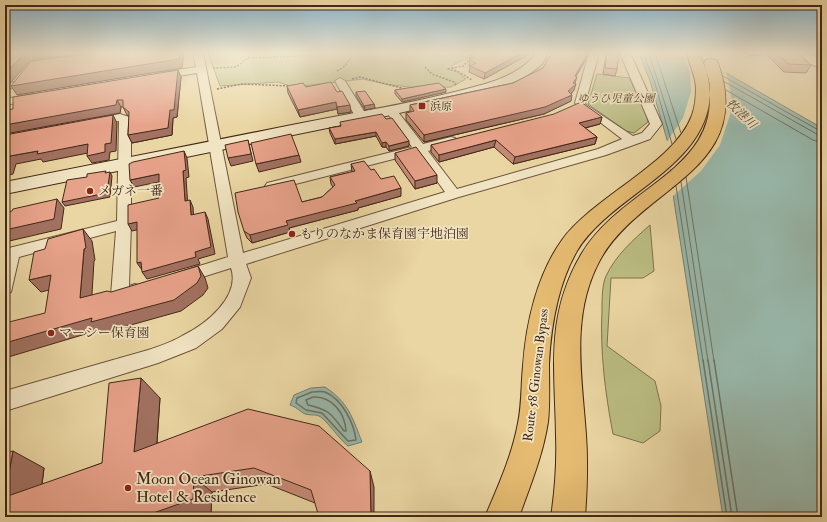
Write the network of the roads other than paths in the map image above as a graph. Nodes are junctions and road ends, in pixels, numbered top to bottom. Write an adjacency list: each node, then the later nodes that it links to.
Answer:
1 (22, 77): 9 (street)
2 (202, 77): 20 (street)
3 (337, 77): 16 (street)
4 (513, 77): 15 (street)
5 (587, 77): 13 (street)
6 (636, 77): 19 (street)
7 (702, 77): 33 (highway, Route 58 Ginowan Bypass)
8 (715, 77): 34 (highway, Route 58 Ginowan Bypass)
9 (17, 85): 10 (street); 12 (street)
10 (5, 86)
11 (43, 95): 12 (street)
12 (5, 101)
13 (580, 103): 14 (street); 19 (street)
14 (567, 109)
15 (391, 110): 16 (street); 21 (street)
16 (361, 116): 20 (street)
17 (82, 124): 22 (street)
18 (466, 138): 21 (street)
19 (631, 140): 26 (street)
20 (216, 144): 22 (street); 27 (street)
21 (422, 149): 24 (street); 26 (street)
22 (124, 162): 23 (street); 28 (street)
23 (5, 188)
24 (256, 190)
25 (241, 194): 27 (street)
26 (454, 194): 30 (street)
27 (226, 197): 30 (street)
28 (124, 224): 29 (street); 30 (street)
29 (8, 254): 31 (street)
30 (237, 261): 32 (street)
31 (5, 287)
32 (5, 401)
33 (502, 517)
34 (568, 517)

